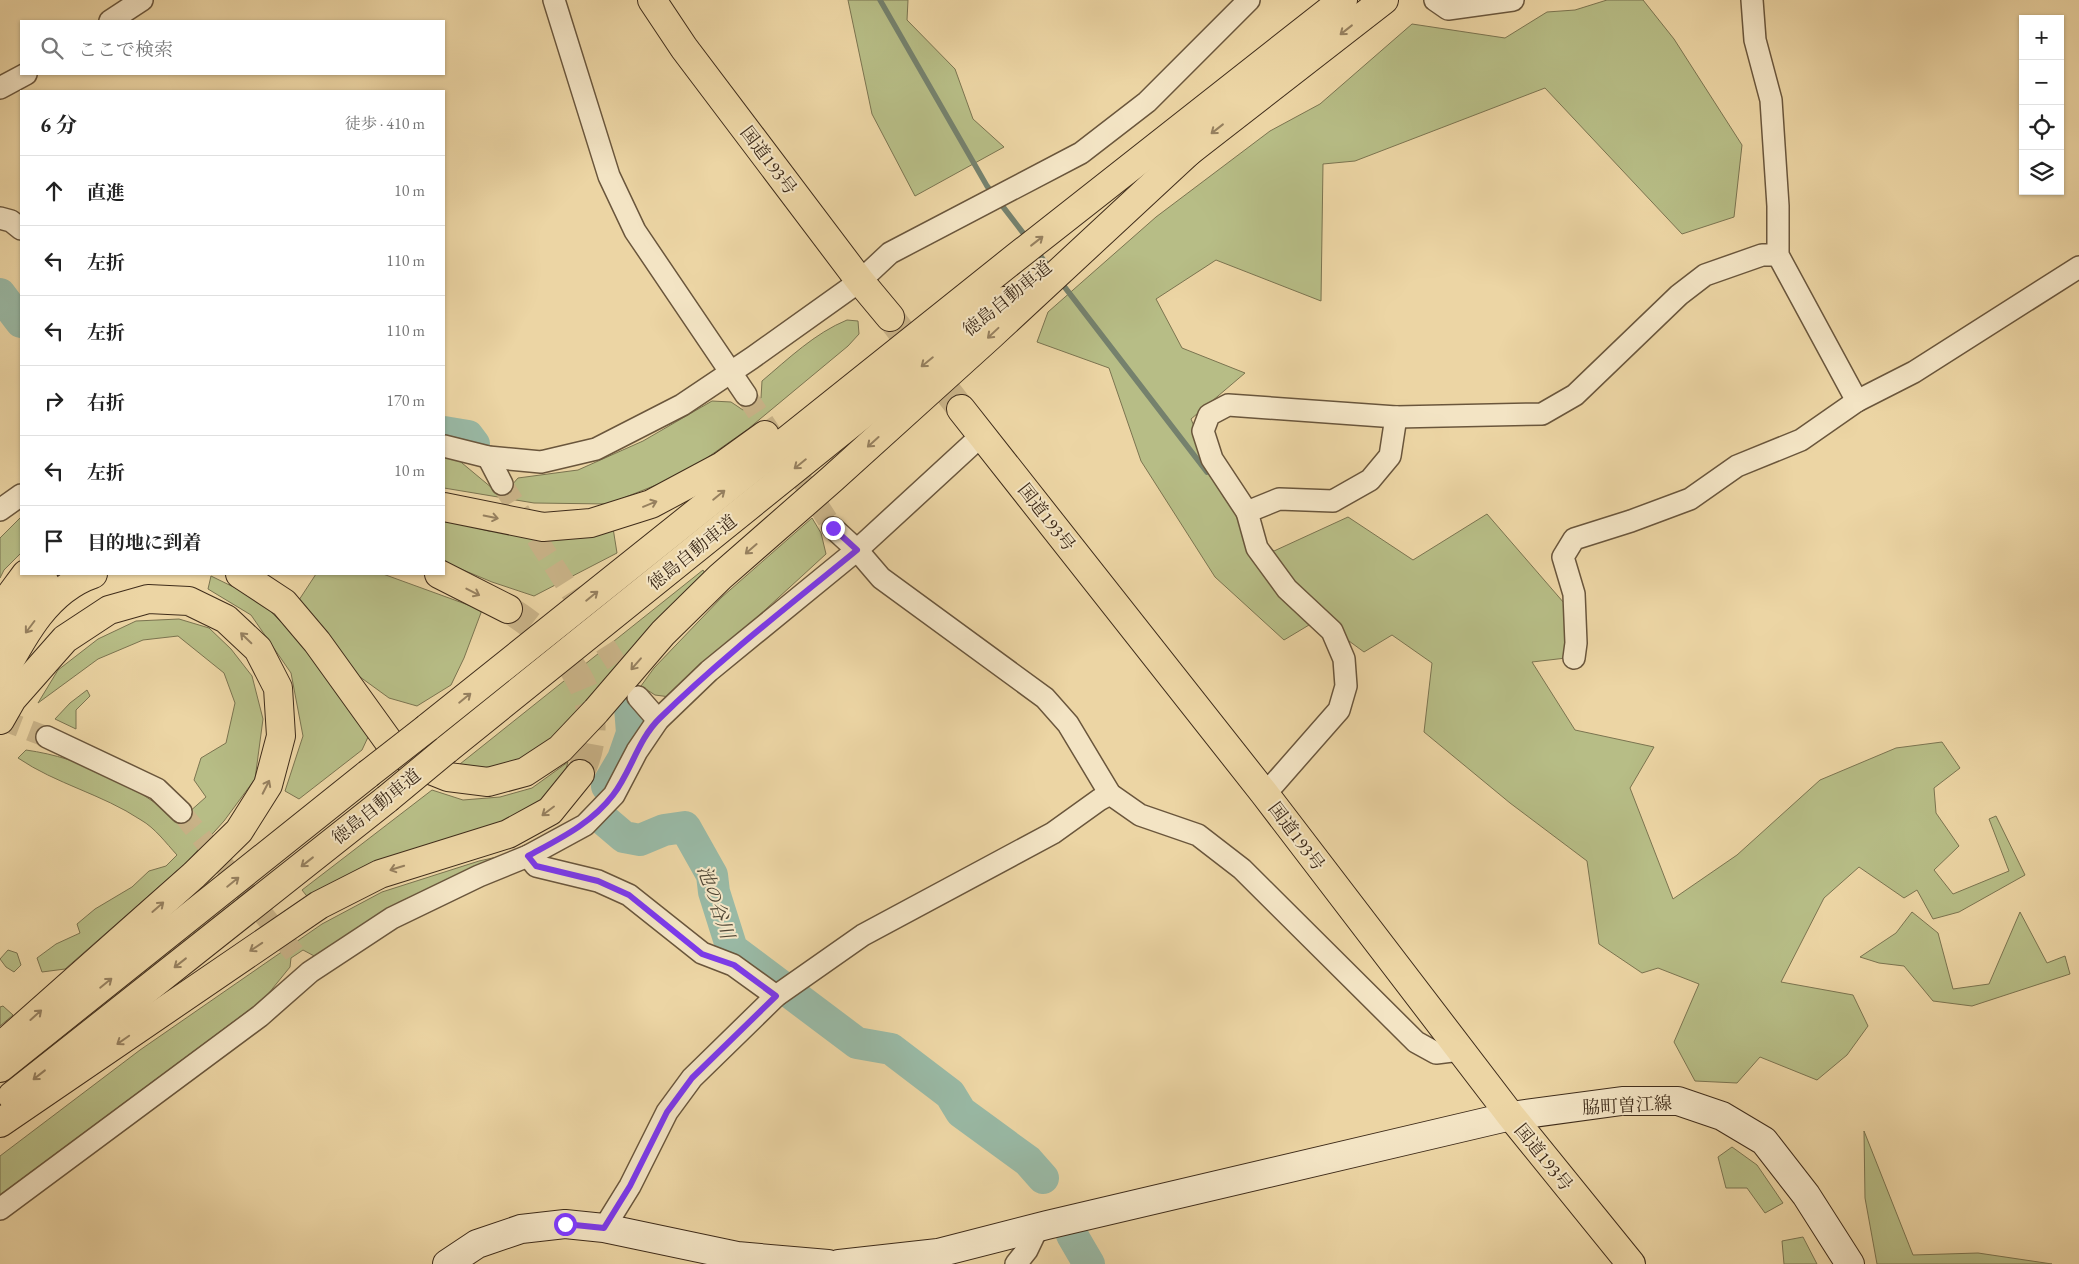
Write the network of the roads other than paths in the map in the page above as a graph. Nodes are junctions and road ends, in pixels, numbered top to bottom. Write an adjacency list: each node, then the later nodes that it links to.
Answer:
1 (142, 0): 10 (street)
2 (554, 0): 21 (street)
3 (652, 0): 19 (highway, 国道193号)
4 (1249, 0): 19 (street)
5 (1343, 0): 17 (highway, 徳島自動車道, one-way to 5)
6 (1384, 0): 13 (highway, 徳島自動車道, one-way to 13)
7 (1513, 0): 9 (street)
8 (1752, 0): 16 (street)
9 (1442, 5)
10 (112, 20)
11 (24, 75): 12 (street)
12 (0, 88)
13 (1196, 145): 39 (highway, one-way to 39); 59 (highway, 徳島自動車道, one-way to 59, bridge)
14 (0, 218): 15 (street)
15 (20, 228)
16 (1778, 256): 23 (street); 25 (street)
17 (1015, 258): 31 (highway, one-way to 17); 58 (highway, 徳島自動車道, one-way to 17, bridge)
18 (2079, 267): 23 (street)
19 (860, 281): 20 (highway, 国道193号); 21 (street)
20 (890, 317)
21 (731, 372): 22 (street); 28 (street)
22 (746, 395)
23 (1857, 400): 44 (street)
24 (961, 409): 26 (highway, 国道193号)
25 (1396, 417): 33 (street); 33 (street)
26 (982, 435): 35 (street); 51 (highway, 国道193号)
27 (445, 446): 28 (street)
28 (488, 457): 29 (street)
29 (502, 484)
30 (20, 495): 32 (street)
31 (445, 507)
32 (0, 510)
33 (1247, 512): 51 (street)
34 (833, 528): 35 (street)
35 (857, 550): 48 (street); 52 (street)
36 (25, 575): 42 (highway)
37 (57, 575): 43 (highway)
38 (90, 575): 45 (highway, one-way to 45)
39 (242, 575)
40 (441, 575): 41 (highway, one-way to 41)
41 (508, 610)
42 (0, 619)
43 (0, 637)
44 (1574, 658)
45 (0, 679)
46 (638, 697): 48 (street)
47 (0, 720): 56 (highway, one-way to 47)
48 (658, 720): 54 (street)
49 (47, 737): 53 (street)
50 (580, 774): 61 (highway, one-way to 61)
51 (1264, 793): 57 (highway, 国道193号)
52 (1110, 794): 55 (street); 57 (street)
53 (181, 812)
54 (528, 856): 55 (street); 62 (street)
55 (782, 992): 64 (street)
56 (0, 1048)
57 (1460, 1050): 60 (highway, 国道193号)
58 (0, 1068)
59 (0, 1106)
60 (1510, 1116): 63 (street, 脇町曽江線); 69 (highway, 国道193号); 70 (street, 脇町曽江線)
61 (0, 1123)
62 (0, 1209)
63 (1038, 1227): 67 (street, 脇町曽江線); 68 (street)
64 (604, 1228): 65 (street); 66 (street)
65 (448, 1264)
66 (828, 1264)
67 (839, 1264)
68 (1016, 1264)
69 (1631, 1264)
70 (1850, 1264)

